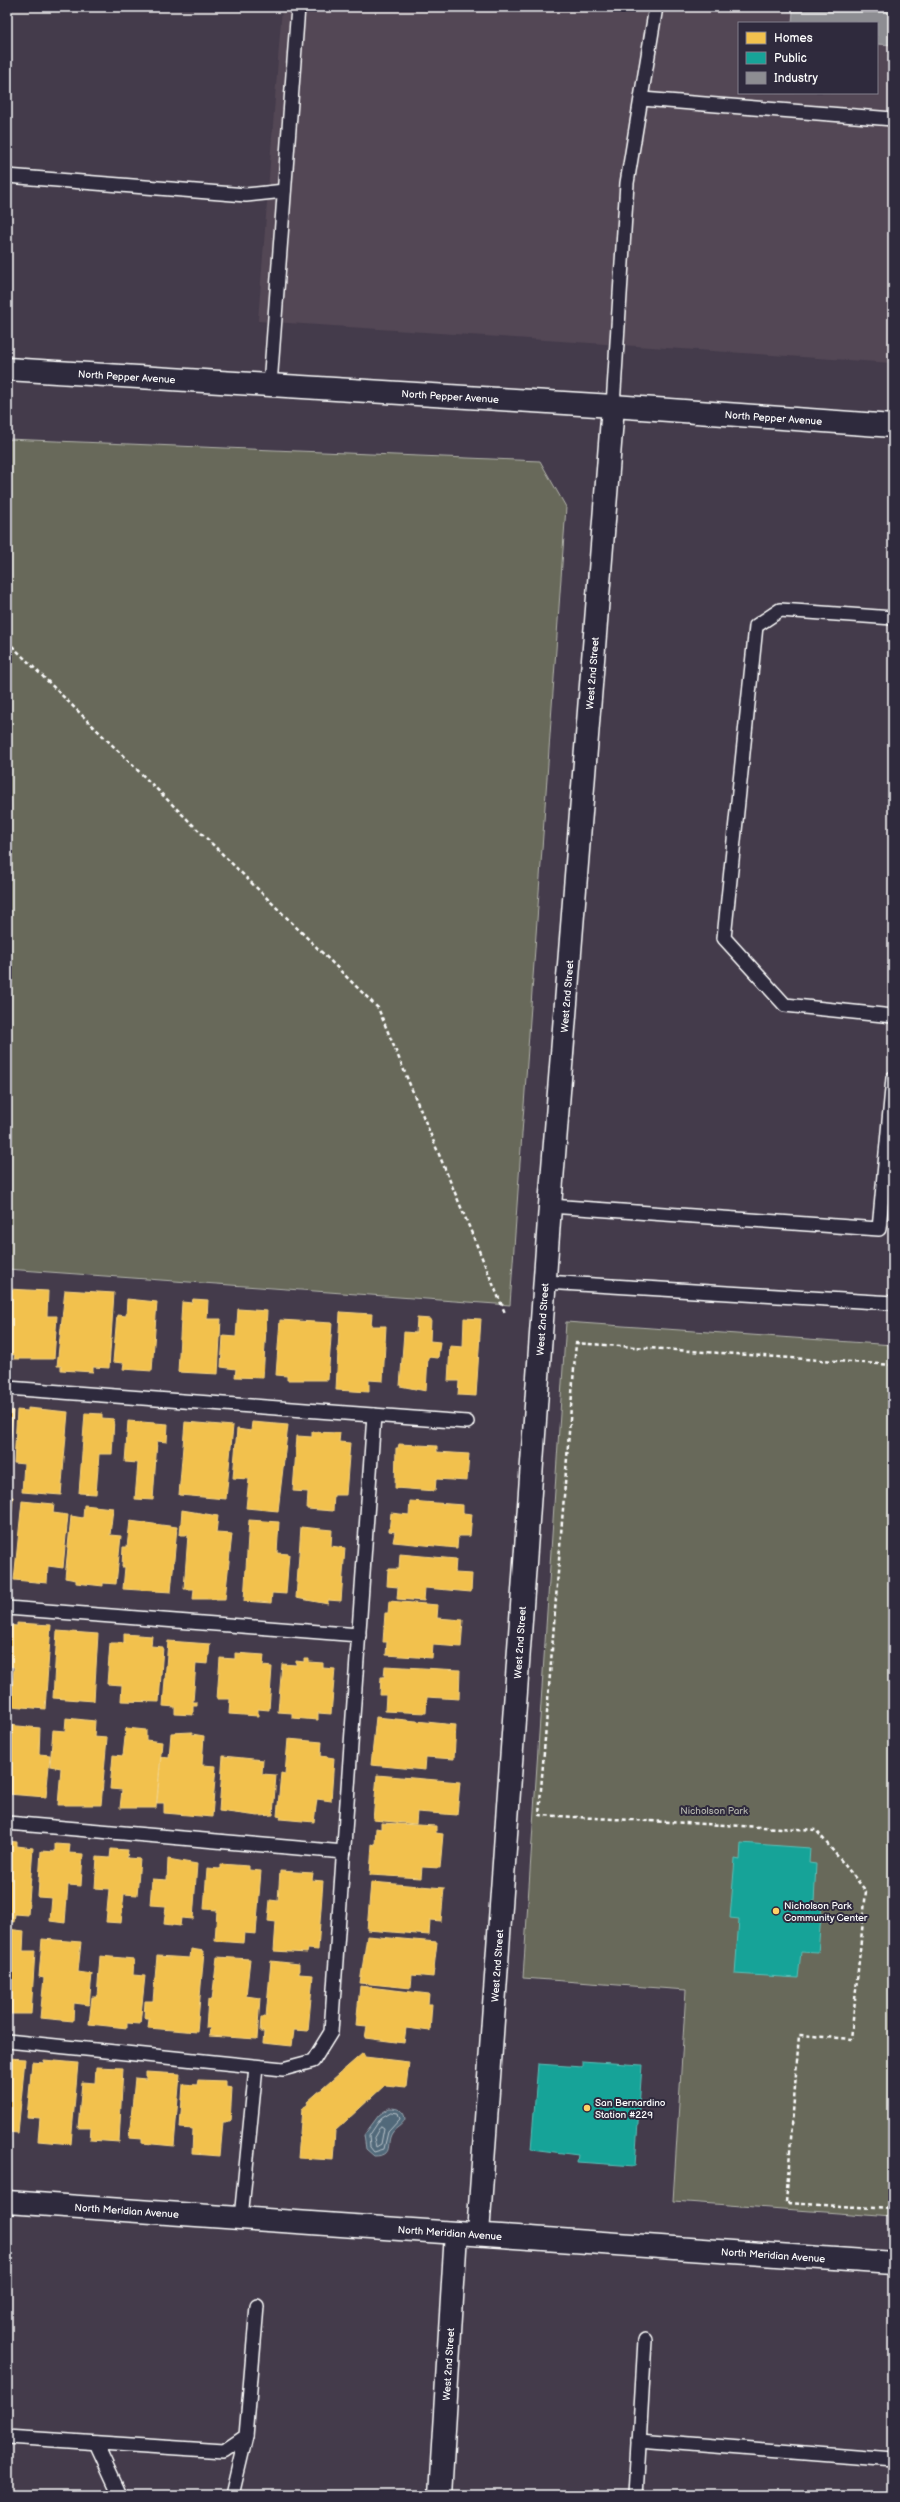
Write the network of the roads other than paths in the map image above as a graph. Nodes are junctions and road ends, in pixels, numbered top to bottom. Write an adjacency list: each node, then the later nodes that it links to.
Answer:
1 (298, 7): 6 (lane)
2 (656, 7): 3 (lane)
3 (642, 99): 4 (lane); 9 (lane)
4 (893, 119)
5 (7, 176): 6 (lane)
6 (284, 191): 8 (lane)
7 (7, 370): 8 (street, North Pepper Avenue)
8 (270, 385): 9 (street, North Pepper Avenue)
9 (613, 406): 10 (street, North Pepper Avenue); 14 (street, West 2nd Street)
10 (893, 426)
11 (893, 618): 12 (lane)
12 (893, 1016)
13 (893, 1078): 14 (lane)
14 (550, 1206): 15 (street, West 2nd Street)
15 (545, 1282): 16 (lane); 29 (street, West 2nd Street)
16 (893, 1303)
17 (7, 1388): 18 (lane)
18 (374, 1415): 19 (lane); 21 (lane)
19 (467, 1422)
20 (7, 1608): 21 (lane)
21 (359, 1635): 23 (lane)
22 (7, 1823): 23 (lane)
23 (344, 1852): 25 (lane)
24 (7, 2040): 25 (lane)
25 (256, 2067): 27 (lane)
26 (7, 2202): 27 (street, North Meridian Avenue)
27 (242, 2218): 28 (street, North Meridian Avenue)
28 (456, 2233): 29 (street, North Meridian Avenue); 40 (street, West 2nd Street)
29 (478, 2234): 30 (street, North Meridian Avenue)
30 (893, 2264)
31 (257, 2306): 33 (lane)
32 (645, 2340): 35 (lane)
33 (246, 2436): 36 (lane); 39 (lane)
34 (7, 2437): 36 (lane)
35 (639, 2440): 37 (lane); 41 (lane)
36 (96, 2442): 38 (lane)
37 (893, 2460)
38 (120, 2495)
39 (232, 2495)
40 (440, 2495)
41 (636, 2495)

